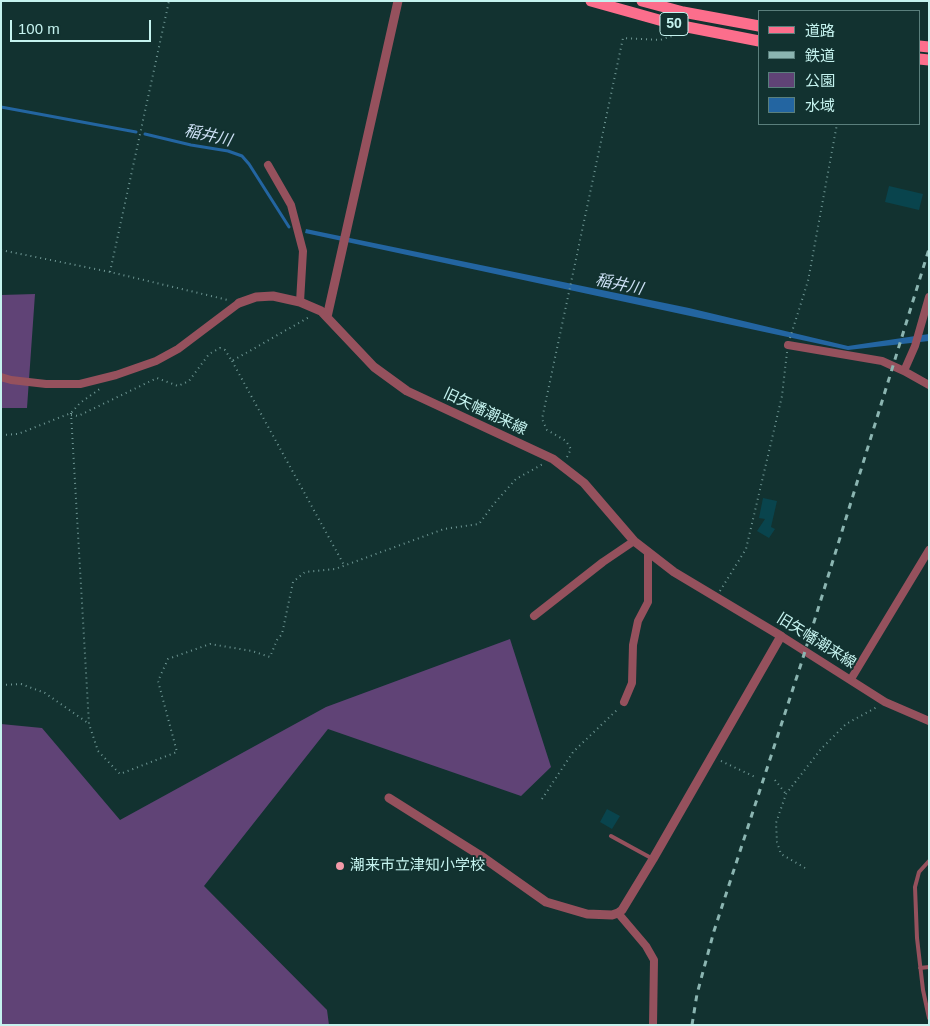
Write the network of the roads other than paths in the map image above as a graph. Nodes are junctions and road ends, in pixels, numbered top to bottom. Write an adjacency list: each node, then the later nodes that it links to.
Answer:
1 (398, 1): 10 (street)
2 (591, 1): 5 (main road, 50)
3 (642, 1): 4 (main road, 50)
4 (758, 26)
5 (758, 41)
6 (268, 165): 8 (street)
7 (929, 296): 12 (street)
8 (300, 302): 9 (street, 旧矢幡潮来線); 10 (street, 旧矢幡潮来線)
9 (239, 303): 13 (street, 旧矢幡潮来線)
10 (324, 314): 15 (street, 旧矢幡潮来線)
11 (789, 342): 12 (street)
12 (904, 371): 14 (street)
13 (1, 376)
14 (929, 385)
15 (634, 541): 17 (street, 旧矢幡潮来線); 18 (street)
16 (929, 550): 20 (street)
17 (648, 552): 19 (street, 旧矢幡潮来線); 21 (street)
18 (534, 616)
19 (781, 636): 20 (street, 旧矢幡潮来線); 25 (street)
20 (851, 680): 22 (street, 旧矢幡潮来線)
21 (624, 702)
22 (929, 721)
23 (389, 798): 27 (street)
24 (611, 836): 25 (lane)
25 (652, 859): 27 (street)
26 (929, 861): 29 (lane)
27 (618, 914): 31 (street)
28 (929, 967): 29 (lane)
29 (920, 968): 30 (lane)
30 (929, 1018)
31 (653, 1025)

